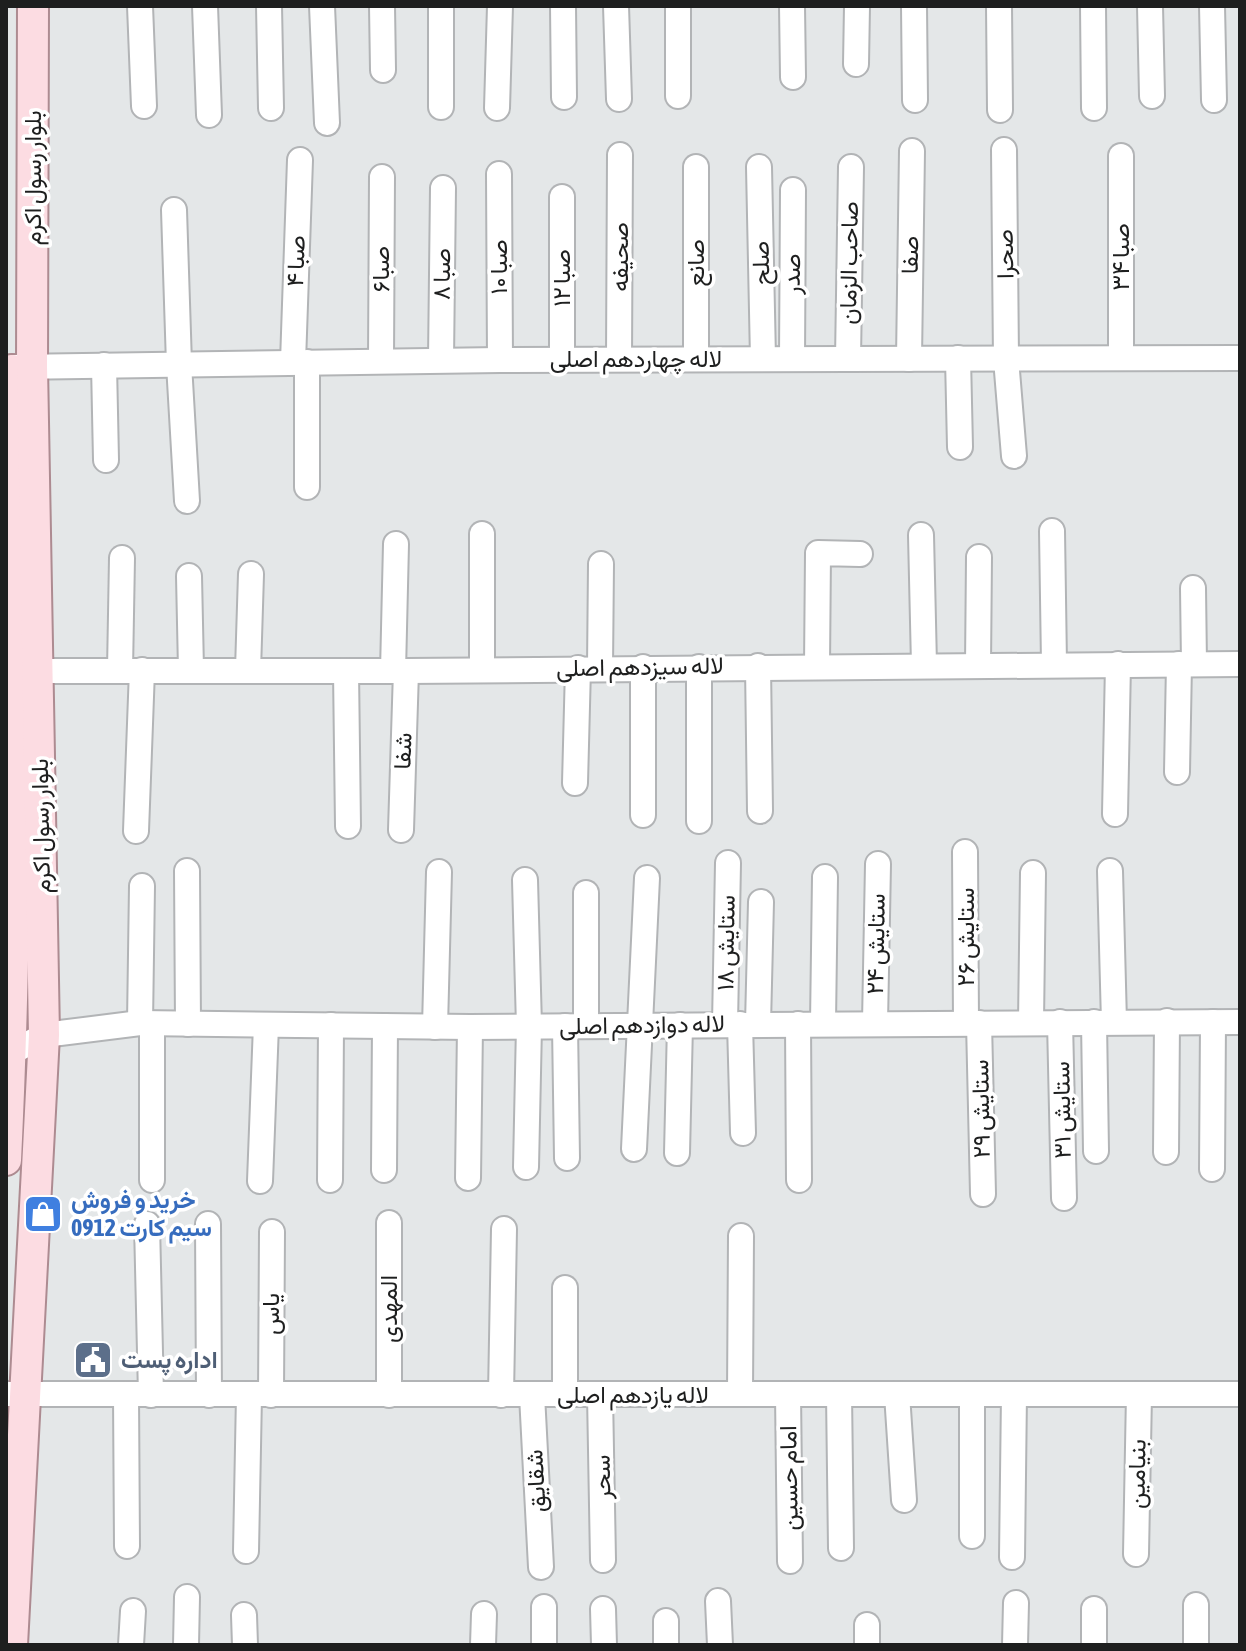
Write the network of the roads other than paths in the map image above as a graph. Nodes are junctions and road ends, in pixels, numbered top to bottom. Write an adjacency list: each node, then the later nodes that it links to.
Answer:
1 (13, 6): 68 (main road, بلوار رسول اکرم)
2 (33, 6): 68 (main road, بلوار رسول اکرم)
3 (140, 6): 29 (street)
4 (205, 6): 35 (street)
5 (269, 6): 31 (street)
6 (322, 6): 36 (street)
7 (382, 6): 21 (street)
8 (441, 6): 30 (street)
9 (500, 6): 32 (street)
10 (563, 6): 25 (street)
11 (616, 6): 26 (street)
12 (678, 6): 23 (street)
13 (792, 6): 22 (street)
14 (857, 6): 20 (street)
15 (914, 6): 27 (street)
16 (999, 6): 34 (street)
17 (1093, 6): 33 (street)
18 (1150, 6): 24 (street)
19 (1212, 6): 28 (street)
20 (856, 64)
21 (383, 70)
22 (793, 77)
23 (678, 96)
24 (1152, 96)
25 (564, 97)
26 (619, 99)
27 (915, 100)
28 (1214, 100)
29 (144, 106)
30 (441, 107)
31 (271, 108)
32 (497, 108)
33 (1094, 108)
34 (1000, 110)
35 (209, 115)
36 (327, 123)
37 (1004, 150): 61 (street, صحرا)
38 (912, 151): 60 (street, صفا)
39 (620, 155): 55 (street, صحیفه)
40 (1121, 156): 52 (street, صبا ۳۴)
41 (300, 160): 65 (street, صبا ۴)
42 (696, 167): 56 (street, صانع)
43 (759, 167): 57 (street, صلح)
44 (851, 167): 59 (street, صاحب الزمان)
45 (499, 174): 63 (street, صبا ۱۰)
46 (382, 177): 64 (street, صبا۶)
47 (443, 188): 62 (street, صبا ۸)
48 (793, 190): 58 (street, صدر)
49 (562, 197): 54 (street, صبا ۱۲)
50 (174, 210): 66 (street)
51 (958, 358): 60 (street, لاله چهاردهم اصلی); 61 (street, لاله چهاردهم اصلی); 69 (street)
52 (1121, 358): 53 (street, لاله چهاردهم اصلی); 61 (street, لاله چهاردهم اصلی)
53 (1240, 358)
54 (562, 359): 55 (street, لاله چهاردهم اصلی); 63 (street, لاله چهاردهم اصلی)
55 (619, 359): 56 (street, لاله چهاردهم اصلی)
56 (696, 359): 57 (street, لاله چهاردهم اصلی)
57 (763, 359): 58 (street, لاله چهاردهم اصلی)
58 (792, 359): 59 (street, لاله چهاردهم اصلی)
59 (848, 359): 60 (street, لاله چهاردهم اصلی)
60 (909, 359)
61 (1006, 359): 70 (street, صحرا)
62 (441, 360): 63 (street, لاله چهاردهم اصلی); 64 (street, لاله چهاردهم اصلی)
63 (500, 360)
64 (381, 361): 65 (street, لاله چهاردهم اصلی)
65 (300, 362): 66 (street, لاله چهاردهم اصلی); 72 (street, صبا ۴)
66 (179, 364): 67 (street, لاله چهاردهم اصلی); 73 (street)
67 (104, 365): 68 (street, لاله چهاردهم اصلی); 71 (street)
68 (17, 366): 100 (main road, بلوار رسول اکرم)
69 (960, 447)
70 (1014, 456)
71 (106, 460)
72 (307, 487)
73 (187, 501)
74 (1052, 531): 85 (street)
75 (482, 534): 96 (street)
76 (921, 535): 89 (street)
77 (396, 544): 102 (street, شفا)
78 (860, 554): 92 (street)
79 (979, 557): 90 (street)
80 (122, 558): 97 (street)
81 (601, 564): 95 (street)
82 (251, 574): 99 (street)
83 (189, 576): 98 (street)
84 (1193, 588): 87 (street)
85 (1054, 664): 86 (street, لاله سیزدهم اصلی); 90 (street, لاله سیزدهم اصلی)
86 (1118, 664): 87 (street, لاله سیزدهم اصلی); 106 (street)
87 (1186, 664): 88 (street, لاله سیزدهم اصلی); 103 (street)
88 (1240, 664)
89 (924, 665): 90 (street, لاله سیزدهم اصلی); 92 (street, لاله سیزدهم اصلی)
90 (978, 665)
91 (758, 666): 92 (street, لاله سیزدهم اصلی); 94 (street, لاله سیزدهم اصلی); 105 (street)
92 (817, 666)
93 (643, 667): 94 (street, لاله سیزدهم اصلی); 95 (street, لاله سیزدهم اصلی); 107 (street)
94 (699, 667): 108 (street)
95 (589, 668): 96 (street, لاله سیزدهم اصلی); 104 (street)
96 (482, 669): 102 (street, لاله سیزدهم اصلی)
97 (131, 670): 98 (street, لاله سیزدهم اصلی); 100 (street, لاله سیزدهم اصلی); 111 (street)
98 (191, 670): 99 (street, لاله سیزدهم اصلی)
99 (248, 670): 101 (street, لاله سیزدهم اصلی)
100 (21, 671): 147 (main road, بلوار رسول اکرم); 148 (main road, بلوار رسول اکرم)
101 (346, 671): 102 (street, لاله سیزدهم اصلی); 109 (street)
102 (399, 671): 110 (street, شفا)
103 (1177, 772)
104 (575, 783)
105 (760, 811)
106 (1115, 814)
107 (643, 815)
108 (699, 821)
109 (348, 826)
110 (401, 830)
111 (136, 831)
112 (965, 852): 126 (street, ستایش ۲۶)
113 (728, 863): 136 (street, ستایش ۱۸)
114 (878, 864): 133 (street, ستایش ۲۴)
115 (187, 871): 135 (street)
116 (1110, 871): 129 (street)
117 (439, 872): 145 (street)
118 (1033, 873): 127 (street)
119 (825, 877): 132 (street)
120 (647, 878): 140 (street)
121 (525, 880): 143 (street)
122 (142, 886): 134 (street)
123 (586, 893): 144 (street)
124 (761, 902): 136 (street)
125 (1167, 1021): 129 (street, لاله دوازدهم اصلی); 130 (street, لاله دوازدهم اصلی); 152 (street)
126 (973, 1022): 127 (street, لاله دوازدهم اصلی); 133 (street, لاله دوازدهم اصلی); 164 (street, ستایش ۲۹)
127 (1031, 1022): 128 (street, لاله دوازدهم اصلی)
128 (1060, 1022): 129 (street, لاله دوازدهم اصلی); 165 (street, ستایش ۳۱)
129 (1104, 1022): 151 (street)
130 (1213, 1022): 131 (street, لاله دوازدهم اصلی); 157 (street)
131 (1240, 1022)
132 (823, 1023): 133 (street, لاله دوازدهم اصلی); 137 (street, لاله دوازدهم اصلی)
133 (875, 1023)
134 (146, 1024): 135 (street, لاله دوازدهم اصلی); 147 (street, لاله دوازدهم اصلی); 160 (street)
135 (188, 1024): 138 (street, لاله دوازدهم اصلی)
136 (741, 1024): 137 (street, لاله دوازدهم اصلی); 141 (street, لاله دوازدهم اصلی); 149 (street)
137 (798, 1024): 162 (street)
138 (266, 1025): 139 (street, لاله دوازدهم اصلی); 163 (street)
139 (331, 1025): 142 (street, لاله دوازدهم اصلی); 161 (street)
140 (640, 1025): 141 (street, لاله دوازدهم اصلی); 144 (street, لاله دوازدهم اصلی); 150 (street)
141 (680, 1025): 153 (street)
142 (385, 1026): 145 (street, لاله دوازدهم اصلی); 158 (street)
143 (529, 1026): 144 (street, لاله دوازدهم اصلی); 146 (street, لاله دوازدهم اصلی); 156 (street)
144 (576, 1026): 154 (street)
145 (435, 1027): 146 (street, لاله دوازدهم اصلی)
146 (470, 1027): 159 (street)
147 (44, 1035): 148 (street); 181 (main road, بلوار رسول اکرم)
148 (9, 1052): 155 (main road, بلوار رسول اکرم)
149 (743, 1133)
150 (634, 1149)
151 (1096, 1151)
152 (1166, 1152)
153 (677, 1153)
154 (567, 1158)
155 (6, 1160)
156 (526, 1167)
157 (1212, 1169)
158 (384, 1170)
159 (468, 1178)
160 (152, 1180)
161 (330, 1180)
162 (799, 1180)
163 (260, 1181)
164 (983, 1194)
165 (1064, 1198)
166 (389, 1223): 186 (street, المهدی)
167 (147, 1224): 183 (street)
168 (208, 1224): 184 (street)
169 (504, 1229): 187 (street)
170 (272, 1232): 185 (street, یاس)
171 (741, 1236): 173 (street)
172 (565, 1288): 189 (street)
173 (740, 1394): 174 (street, لاله یازدهم اصلی); 190 (street, لاله یازدهم اصلی)
174 (788, 1394): 175 (street, لاله یازدهم اصلی); 199 (street, امام حسین)
175 (839, 1394): 176 (street, لاله یازدهم اصلی); 194 (street)
176 (897, 1394): 177 (street, لاله یازدهم اصلی); 191 (street)
177 (972, 1394): 178 (street, لاله یازدهم اصلی); 192 (street)
178 (1014, 1394): 179 (street, لاله یازدهم اصلی); 197 (street)
179 (1139, 1394): 180 (street, لاله یازدهم اصلی); 196 (street, بنیامین)
180 (1240, 1394)
181 (16, 1395): 182 (street, لاله یازدهم اصلی); 211 (main road, بلوار رسول اکرم)
182 (126, 1395): 183 (street, لاله یازدهم اصلی); 193 (street)
183 (151, 1395): 184 (street, لاله یازدهم اصلی)
184 (209, 1395): 185 (street, لاله یازدهم اصلی)
185 (260, 1395): 186 (street, لاله یازدهم اصلی); 195 (street, یاس)
186 (389, 1395): 187 (street, لاله یازدهم اصلی)
187 (501, 1395): 188 (street, لاله یازدهم اصلی)
188 (532, 1395): 189 (street, لاله یازدهم اصلی); 200 (street, شقایق)
189 (565, 1395): 190 (street, لاله یازدهم اصلی)
190 (600, 1395): 198 (street, سحر)
191 (904, 1500)
192 (972, 1536)
193 (127, 1546)
194 (841, 1548)
195 (246, 1551)
196 (1136, 1554)
197 (1012, 1557)
198 (603, 1560)
199 (790, 1561)
200 (541, 1567)
201 (187, 1597): 213 (street)
202 (718, 1601): 218 (street)
203 (1016, 1603): 219 (street)
204 (1196, 1605): 221 (street)
205 (544, 1607): 216 (street)
206 (603, 1609): 217 (street)
207 (1094, 1609): 220 (street)
208 (133, 1611): 212 (street)
209 (484, 1614): 215 (street)
210 (244, 1615): 214 (street)
211 (12, 1645)
212 (131, 1645)
213 (186, 1645)
214 (245, 1645)
215 (483, 1645)
216 (544, 1645)
217 (604, 1645)
218 (720, 1645)
219 (1015, 1645)
220 (1094, 1645)
221 (1196, 1645)

